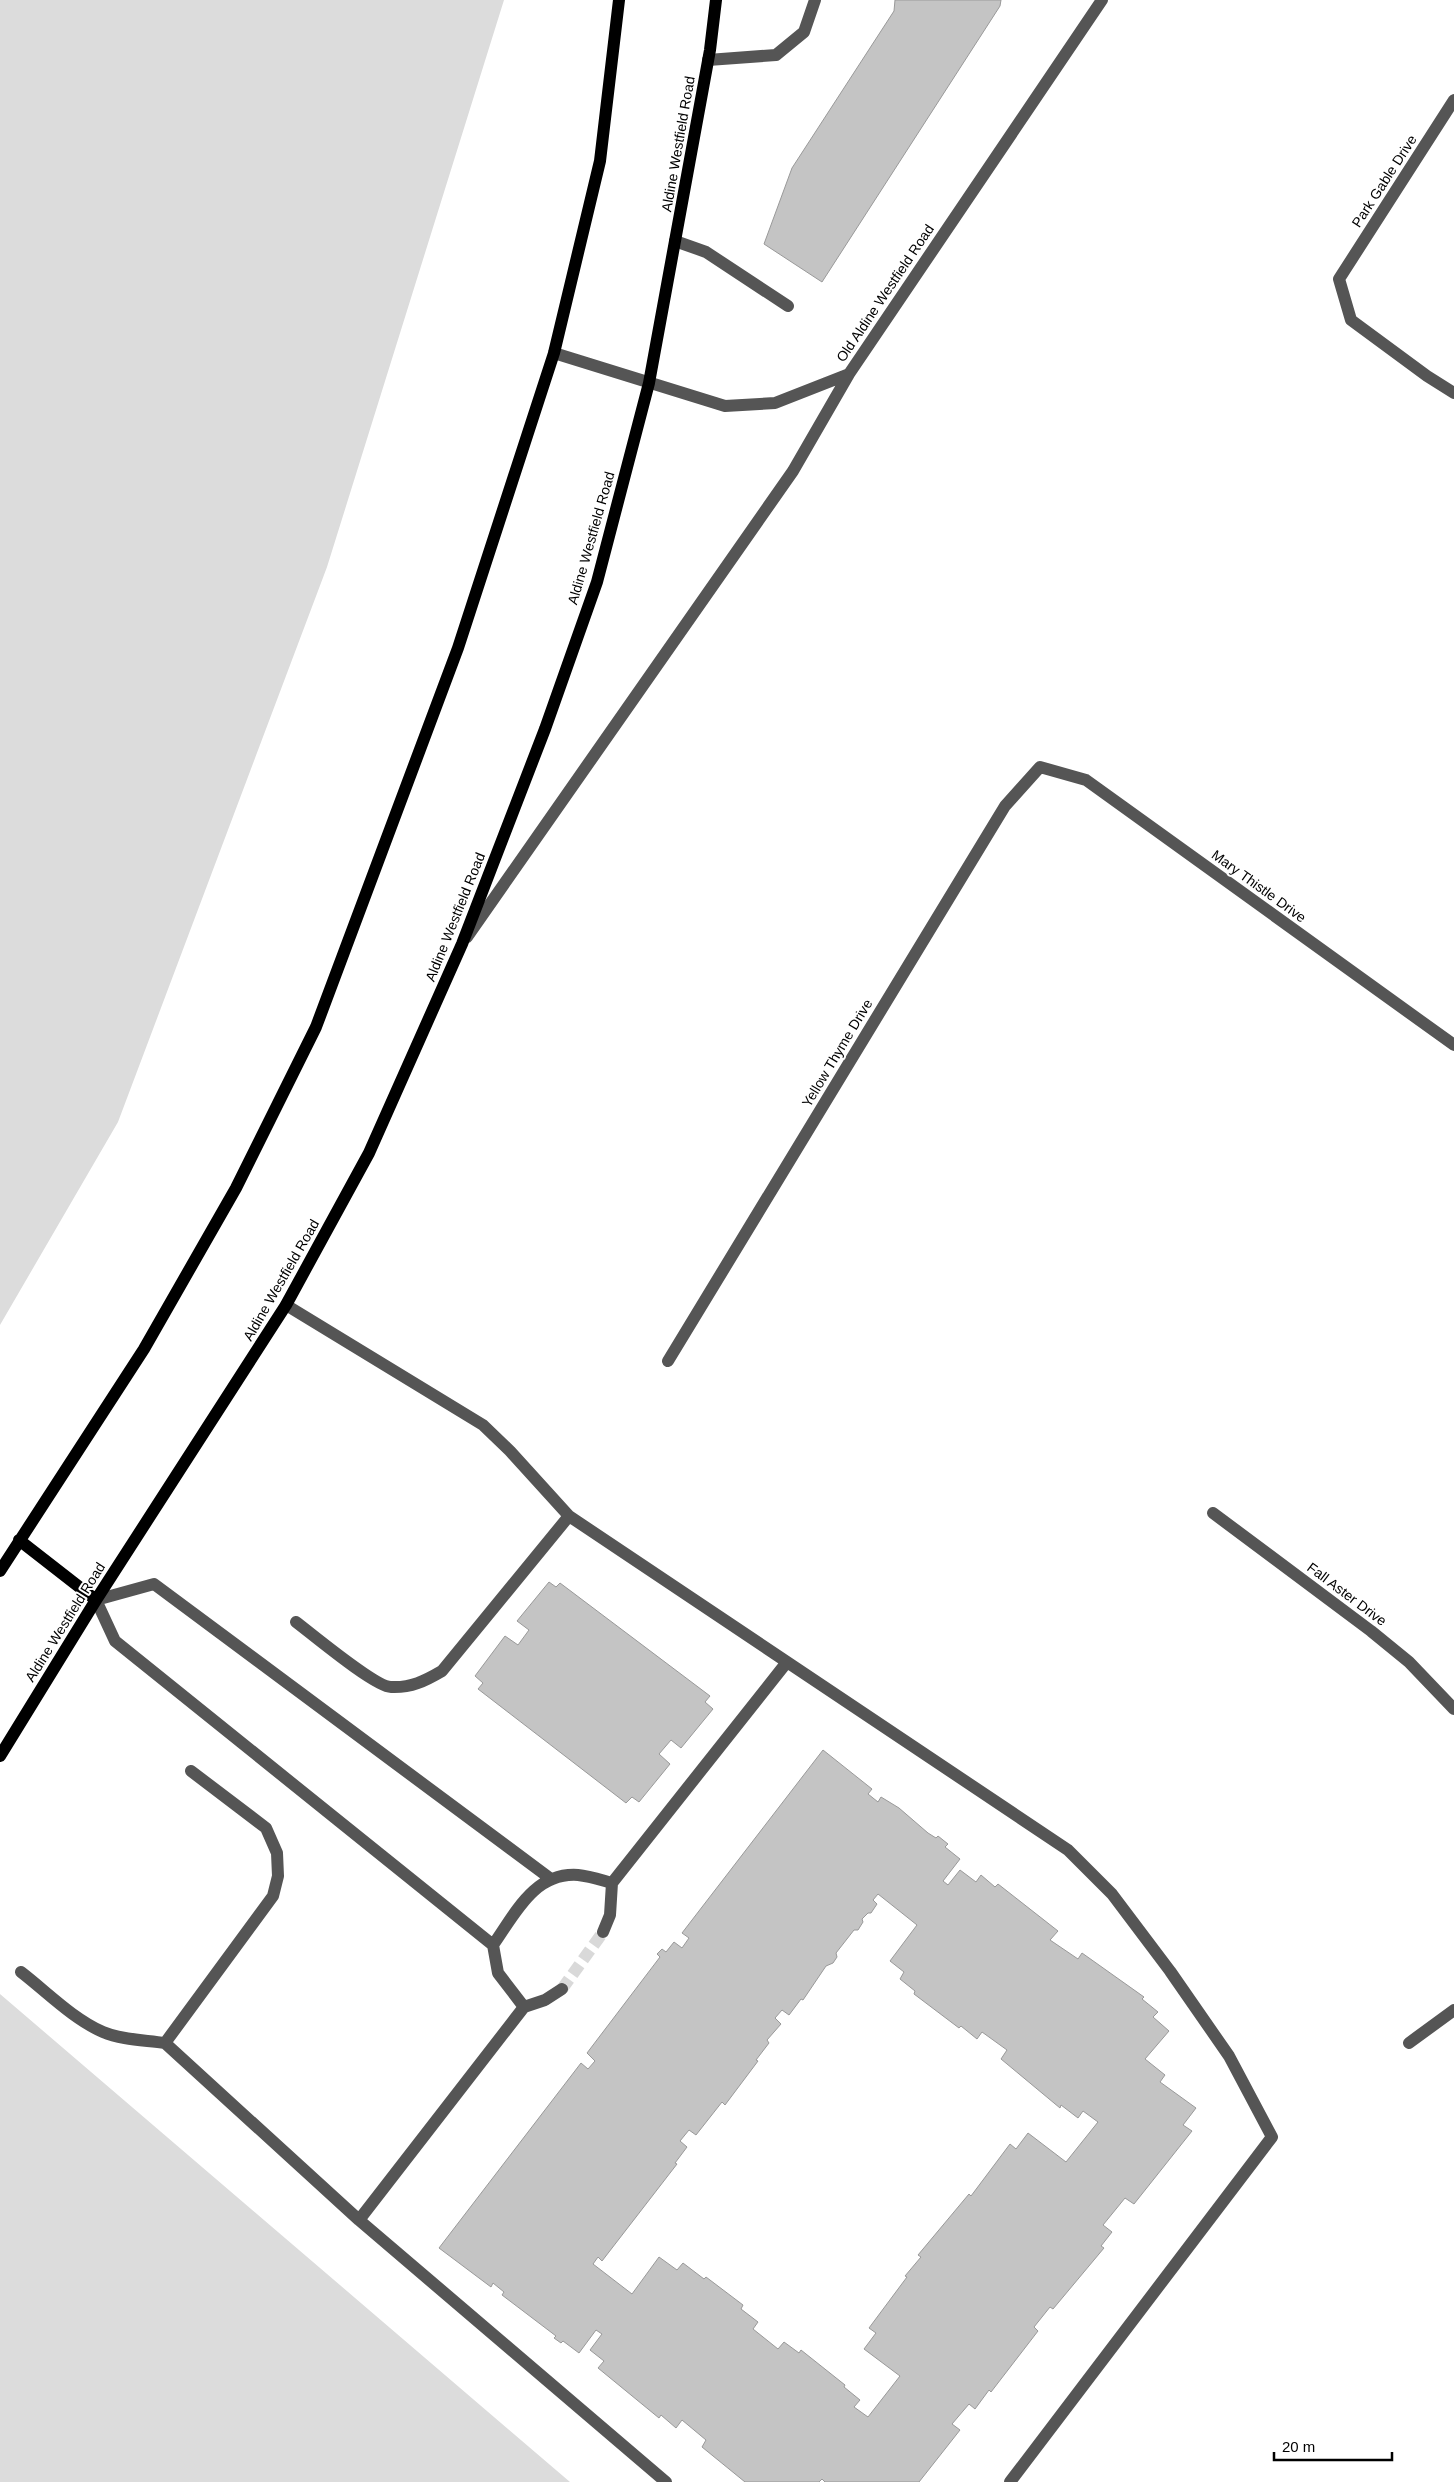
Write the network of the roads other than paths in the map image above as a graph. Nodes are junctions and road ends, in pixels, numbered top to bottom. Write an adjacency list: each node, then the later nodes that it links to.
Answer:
1 (619, 0): 9 (main road)
2 (716, 0): 5 (main road, Aldine Westfield Road)
3 (815, 0): 5 (street)
4 (1102, 0): 10 (street, Old Aldine Westfield Road)
5 (708, 60): 7 (main road, Aldine Westfield Road)
6 (1454, 100): 12 (street, Park Gable Drive)
7 (675, 241): 8 (street); 11 (main road, Aldine Westfield Road)
8 (788, 306)
9 (554, 353): 11 (street, Old Aldine Westfield Road); 20 (main road)
10 (849, 374): 11 (street, Old Aldine Westfield Road); 14 (street)
11 (649, 383): 14 (main road, Aldine Westfield Road)
12 (1454, 393)
13 (1040, 767): 15 (street, Mary Thistle Drive); 17 (street, Yellow Thyme Drive)
14 (462, 944): 16 (main road, Aldine Westfield Road)
15 (1454, 1045)
16 (286, 1305): 19 (street); 22 (main road, Aldine Westfield Road)
17 (668, 1361)
18 (1213, 1513): 25 (street, Fall Aster Drive)
19 (569, 1516): 23 (street); 24 (street)
20 (19, 1540): 21 (main road); 22 (main road)
21 (0, 1571)
22 (96, 1600): 26 (main road, Aldine Westfield Road); 28 (street); 31 (street)
23 (296, 1622)
24 (787, 1662): 29 (street); 40 (street)
25 (1454, 1709)
26 (0, 1756)
27 (191, 1771): 36 (street)
28 (551, 1879): 29 (street); 31 (street)
29 (612, 1883): 30 (street)
30 (603, 1932)
31 (493, 1945): 34 (street)
32 (21, 1972): 36 (street)
33 (562, 1989): 34 (street)
34 (524, 2007): 38 (street)
35 (1454, 2010): 37 (street)
36 (165, 2043): 38 (street)
37 (1409, 2043)
38 (359, 2220): 39 (street)
39 (666, 2482)
40 (1010, 2482)

